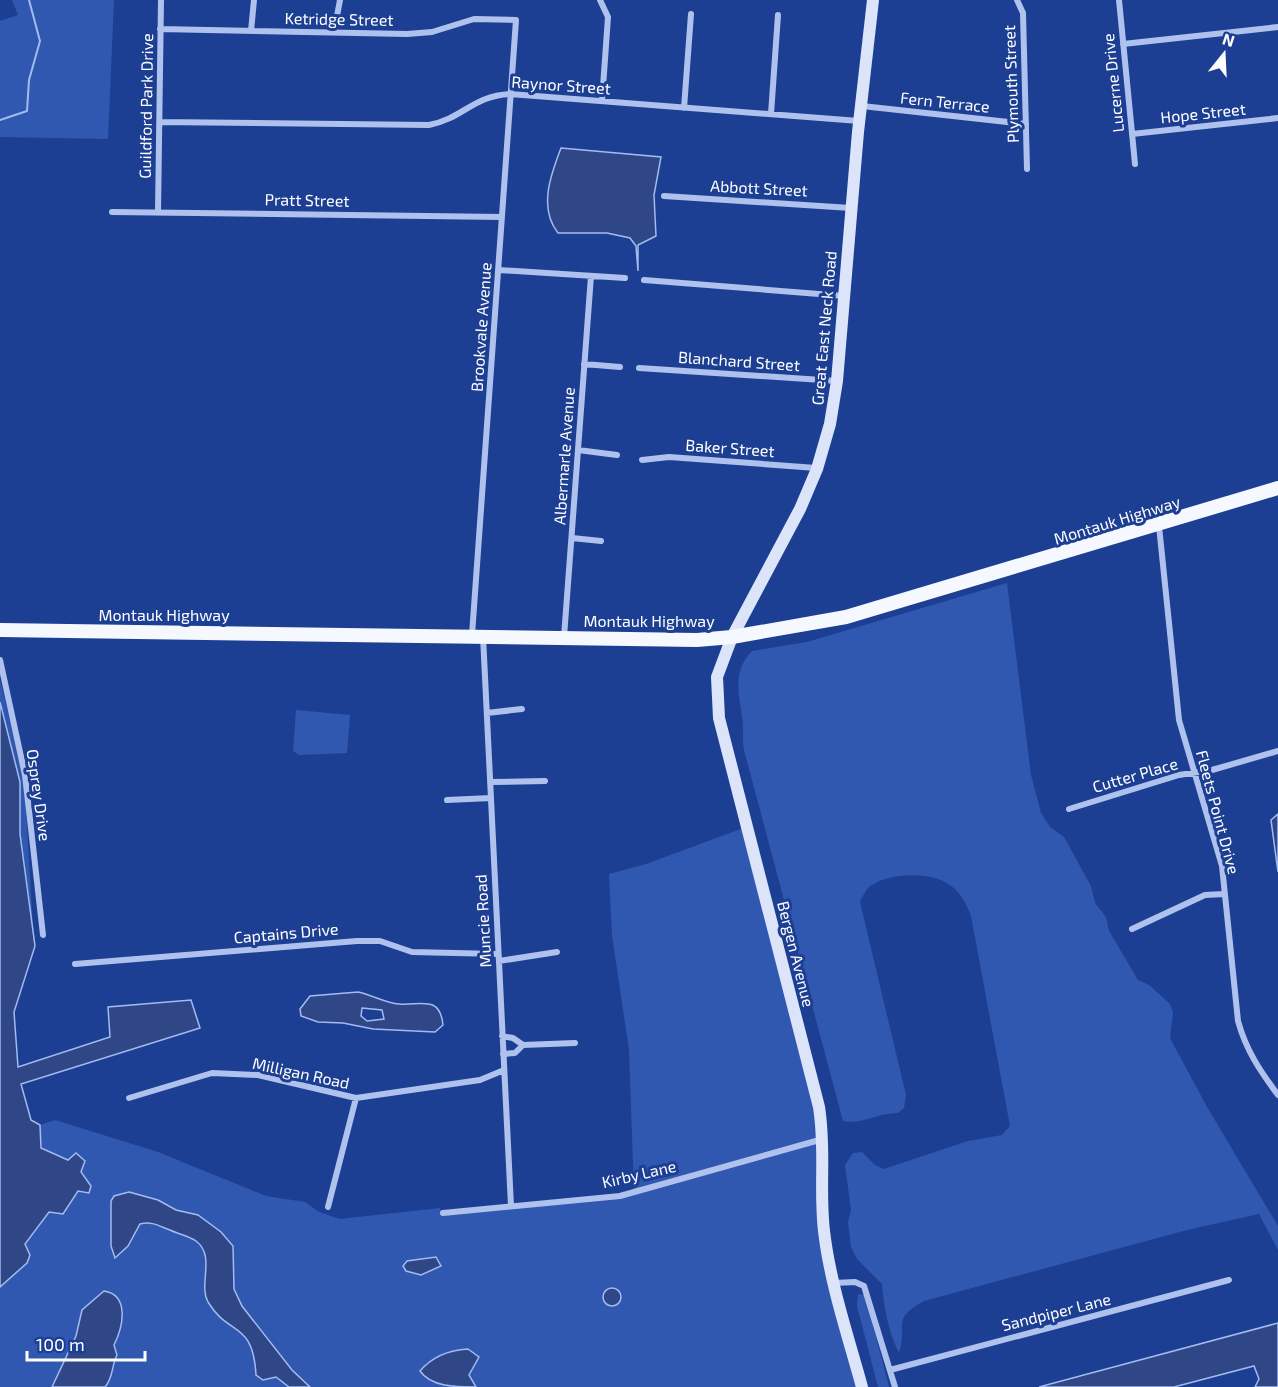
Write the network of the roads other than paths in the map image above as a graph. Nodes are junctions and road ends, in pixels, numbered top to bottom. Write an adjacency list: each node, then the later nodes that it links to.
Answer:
1 (161, 0): 12 (street, Guildford Park Drive)
2 (254, 0): 13 (street)
3 (340, 0): 14 (street)
4 (600, 0): 17 (street)
5 (873, 0): 18 (main road, Great East Neck Road)
6 (1017, 0): 24 (street, Plymouth Street)
7 (1119, 0): 15 (street, Lucerne Drive)
8 (691, 14): 19 (street)
9 (778, 15): 20 (street)
10 (516, 20): 14 (street, Ketridge Street); 16 (street, Brookvale Avenue)
11 (1278, 27): 15 (street)
12 (160, 29): 13 (street, Ketridge Street); 22 (street, Guildford Park Drive)
13 (251, 31): 14 (street, Ketridge Street)
14 (334, 32)
15 (1124, 44): 25 (street, Lucerne Drive)
16 (510, 94): 17 (street, Raynor Street); 22 (street, Raynor Street); 32 (street, Brookvale Avenue)
17 (602, 101): 19 (street, Raynor Street)
18 (862, 106): 23 (main road, Great East Neck Road); 24 (street, Fern Terrace)
19 (684, 108): 20 (street, Raynor Street)
20 (771, 114): 23 (street, Raynor Street)
21 (1278, 118): 25 (street, Hope Street)
22 (160, 122): 31 (street, Guildford Park Drive)
23 (859, 122): 29 (main road, Great East Neck Road)
24 (1026, 124): 27 (street, Plymouth Street)
25 (1132, 134): 26 (street, Lucerne Drive)
26 (1135, 164)
27 (1027, 169)
28 (664, 196): 29 (street, Abbott Street)
29 (851, 208): 37 (main road, Great East Neck Road)
30 (112, 212): 31 (street, Pratt Street)
31 (158, 212): 32 (street, Pratt Street)
32 (502, 218): 33 (street, Brookvale Avenue)
33 (499, 270): 34 (street); 51 (street, Brookvale Avenue)
34 (591, 276): 35 (street); 38 (street, Albermarle Avenue)
35 (626, 279)
36 (644, 280): 37 (street)
37 (844, 296): 41 (main road, Great East Neck Road)
38 (584, 364): 39 (street); 42 (street, Albermarle Avenue)
39 (621, 367)
40 (639, 368): 41 (street, Blanchard Street)
41 (837, 381): 45 (main road, Great East Neck Road)
42 (578, 450): 43 (street); 48 (street, Albermarle Avenue)
43 (617, 455)
44 (642, 460): 45 (street, Baker Street)
45 (817, 468): 53 (main road, Great East Neck Road)
46 (1278, 488): 47 (main road, Montauk Highway)
47 (1160, 526): 53 (main road, Montauk Highway); 58 (street, Fleets Point Drive)
48 (572, 538): 49 (street); 52 (street, Albermarle Avenue)
49 (601, 541)
50 (0, 630): 51 (main road, Montauk Highway)
51 (478, 635): 52 (main road, Montauk Highway); 56 (street, Muncie Road)
52 (564, 637): 53 (main road, Montauk Highway)
53 (732, 637): 78 (main road, Bergen Avenue)
54 (0, 660): 66 (street, Osprey Drive)
55 (522, 709): 56 (street)
56 (487, 713): 59 (street, Muncie Road)
57 (1278, 751): 58 (street, Cutter Place)
58 (1195, 773): 63 (street, Cutter Place); 64 (street, Fleets Point Drive)
59 (490, 782): 60 (street); 61 (street, Muncie Road)
60 (545, 782)
61 (491, 798): 62 (street); 68 (street, Muncie Road)
62 (447, 800)
63 (1069, 809)
64 (1224, 894): 65 (street); 75 (street, Fleets Point Drive)
65 (1131, 929)
66 (43, 935)
67 (557, 952): 68 (street, Captains Drive)
68 (499, 957): 69 (street, Captains Drive); 70 (street, Muncie Road)
69 (75, 964)
70 (502, 1036): 72 (street); 73 (street, Muncie Road)
71 (575, 1042): 72 (street)
72 (523, 1045): 73 (street)
73 (503, 1054): 74 (street, Muncie Road)
74 (504, 1070): 77 (street, Milligan Road); 79 (street, Muncie Road)
75 (1278, 1095)
76 (129, 1098): 77 (street, Milligan Road)
77 (356, 1098): 80 (street)
78 (824, 1139): 79 (street, Kirby Lane); 83 (main road, Bergen Avenue)
79 (511, 1206): 81 (street, Kirby Lane)
80 (328, 1207)
81 (443, 1213)
82 (1229, 1280): 84 (street, Sandpiper Lane)
83 (834, 1283): 84 (street); 85 (main road, Bergen Avenue)
84 (890, 1370): 86 (street)
85 (862, 1387)
86 (895, 1387)

